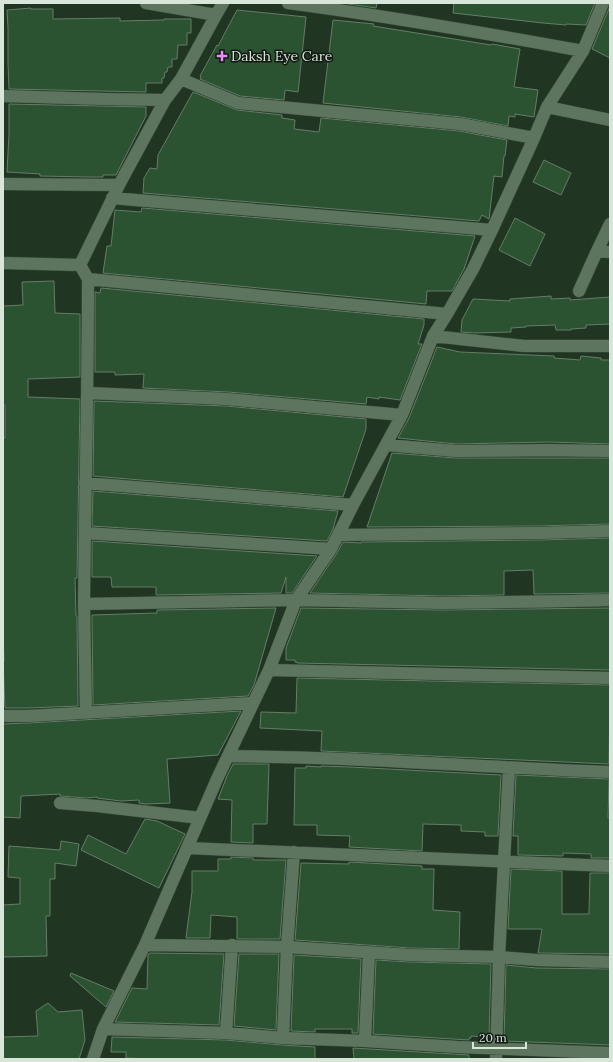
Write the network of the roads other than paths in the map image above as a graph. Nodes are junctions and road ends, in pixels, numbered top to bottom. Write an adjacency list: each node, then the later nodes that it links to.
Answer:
1 (146, 3): 6 (street)
2 (223, 3): 6 (street)
3 (288, 3): 5 (street)
4 (603, 3): 7 (street)
5 (344, 7): 7 (street)
6 (216, 15): 8 (street)
7 (584, 51): 11 (street)
8 (181, 79): 10 (street); 13 (street)
9 (3, 96): 10 (street)
10 (165, 100): 15 (street)
11 (547, 107): 12 (street); 13 (street)
12 (610, 120)
13 (534, 138): 18 (street)
14 (3, 184): 15 (street)
15 (118, 185): 16 (street)
16 (112, 198): 18 (street); 22 (street)
17 (610, 224): 19 (street)
18 (492, 230): 25 (street)
19 (597, 251): 20 (street); 24 (street)
20 (610, 252)
21 (3, 263): 22 (street)
22 (80, 265): 23 (street)
23 (88, 279): 25 (street); 28 (street)
24 (579, 291)
25 (447, 314): 26 (street)
26 (433, 336): 27 (street); 29 (street)
27 (610, 346)
28 (88, 393): 29 (street); 32 (street)
29 (402, 415): 30 (street)
30 (386, 445): 31 (street); 33 (street)
31 (610, 451)
32 (85, 483): 33 (street); 35 (street)
33 (353, 505): 36 (street)
34 (610, 531): 36 (street)
35 (85, 533): 37 (street); 40 (street)
36 (338, 535): 37 (street)
37 (331, 549): 38 (street)
38 (296, 600): 39 (street); 40 (street); 41 (street)
39 (610, 600)
40 (84, 604): 44 (street)
41 (269, 670): 42 (street); 43 (street)
42 (610, 678)
43 (253, 703): 44 (street); 46 (street)
44 (86, 712): 45 (street)
45 (3, 716)
46 (228, 756): 47 (street); 50 (street)
47 (509, 768): 48 (street); 53 (street)
48 (610, 772)
49 (60, 803): 50 (street)
50 (200, 818): 51 (street)
51 (187, 848): 52 (street); 55 (street)
52 (294, 852): 53 (street); 57 (street)
53 (504, 861): 54 (street); 59 (street)
54 (610, 866)
55 (144, 945): 56 (street); 61 (street)
56 (232, 946): 57 (street); 62 (street)
57 (287, 946): 58 (street); 63 (street)
58 (369, 952): 59 (street); 64 (street)
59 (499, 957): 60 (street); 66 (street)
60 (610, 962)
61 (103, 1029): 62 (street); 67 (street)
62 (226, 1033): 63 (street)
63 (283, 1038): 64 (street)
64 (365, 1041): 66 (street)
65 (610, 1053): 66 (street)
66 (496, 1054)
67 (93, 1059)

